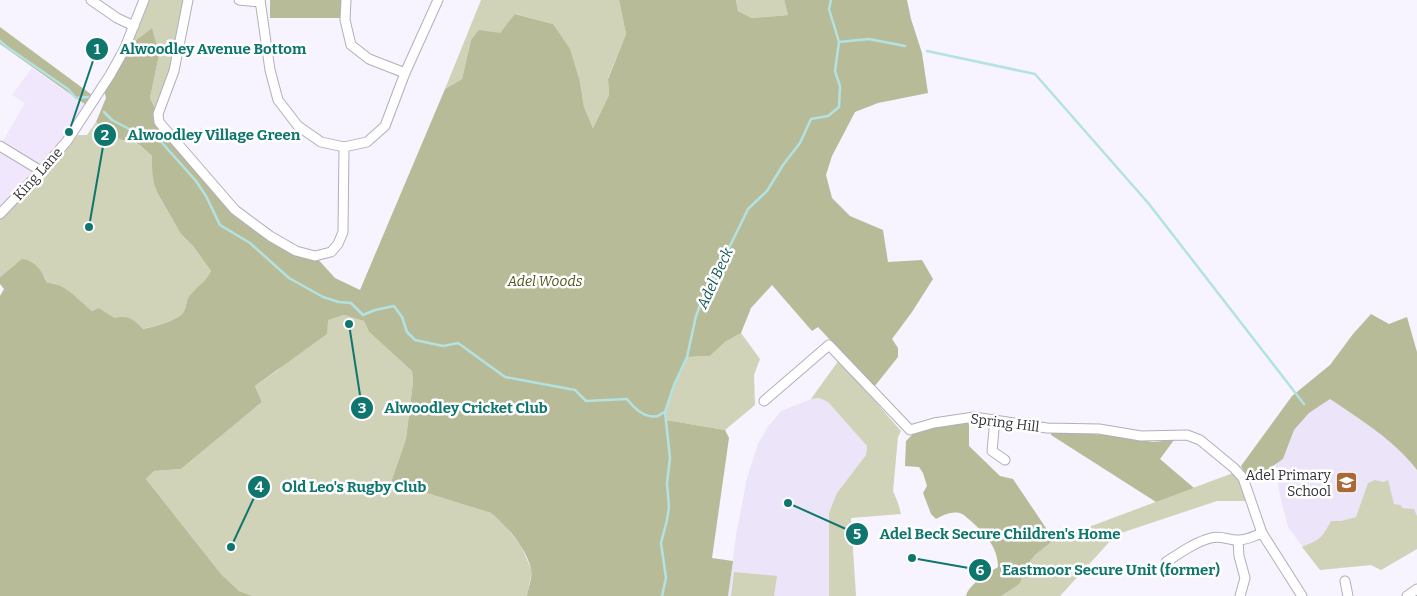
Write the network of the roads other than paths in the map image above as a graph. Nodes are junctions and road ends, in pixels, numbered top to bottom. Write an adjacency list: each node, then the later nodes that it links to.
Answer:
1 (91, 0): 8 (street)
2 (144, 0): 8 (street, King Lane)
3 (188, 0): 11 (street)
4 (240, 0): 7 (street)
5 (346, 0): 9 (street)
6 (438, 0): 9 (street)
7 (260, 1): 11 (street)
8 (134, 26): 12 (street, King Lane)
9 (405, 73): 11 (street)
10 (0, 146): 12 (street)
11 (344, 147)
12 (41, 171): 13 (street, King Lane)
13 (0, 214)
14 (764, 401): 15 (street, Spring Hill)
15 (994, 419): 16 (street); 17 (street, Spring Hill)
16 (1004, 460)
17 (1262, 533): 18 (street); 23 (street, Spring Hill)
18 (1238, 541): 19 (street); 22 (street)
19 (1166, 562)
20 (1345, 581): 24 (street)
21 (1417, 589): 25 (street)
22 (1240, 596)
23 (1302, 596)
24 (1348, 596)
25 (1407, 596)

